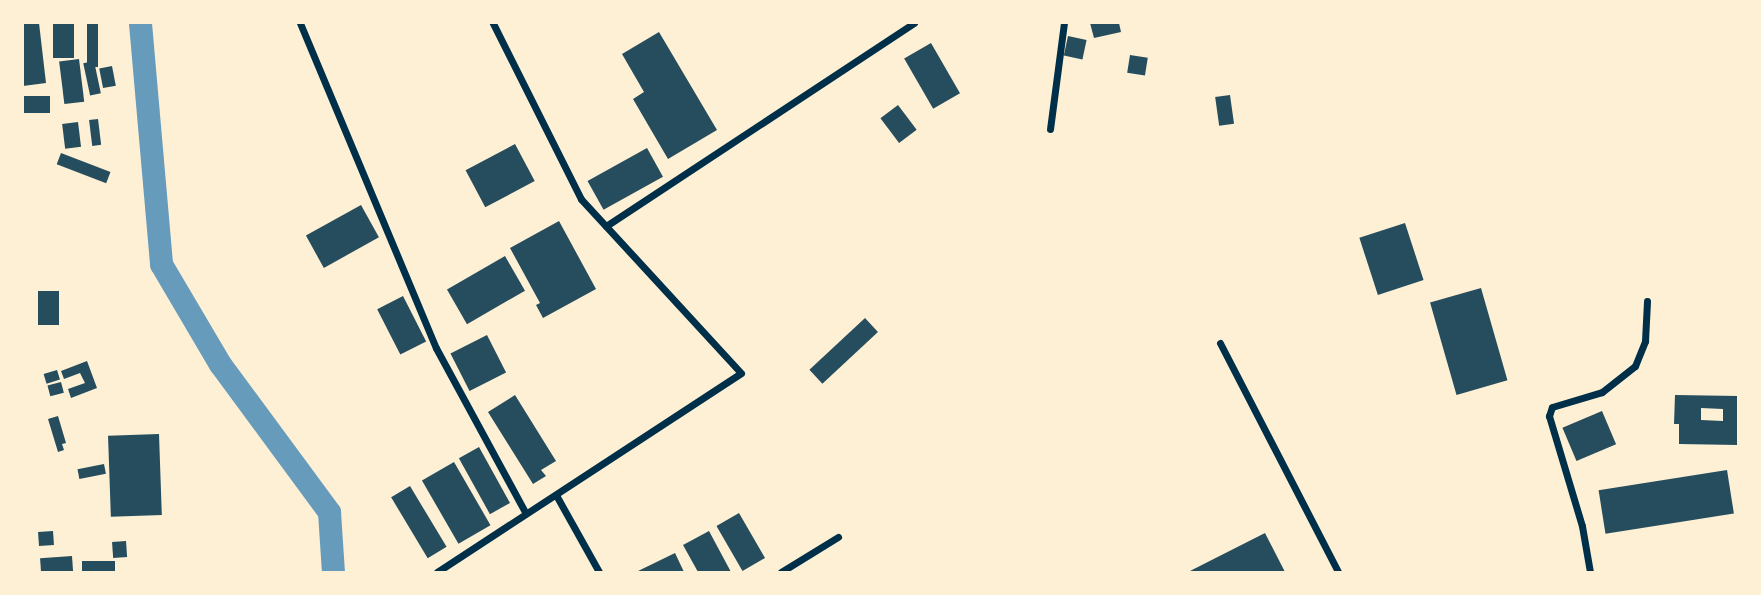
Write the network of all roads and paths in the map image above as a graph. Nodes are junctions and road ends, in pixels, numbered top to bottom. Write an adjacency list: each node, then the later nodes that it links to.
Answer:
1 (300, 23): 10 (street)
2 (493, 23): 6 (street)
3 (914, 23): 6 (street)
4 (1064, 23): 5 (street)
5 (1050, 129)
6 (606, 226): 9 (street)
7 (1647, 301): 16 (street)
8 (1220, 343): 15 (street)
9 (556, 495): 10 (street); 13 (street)
10 (525, 512): 12 (street)
11 (838, 537): 14 (street)
12 (437, 572)
13 (599, 572)
14 (780, 572)
15 (1339, 572)
16 (1590, 572)

